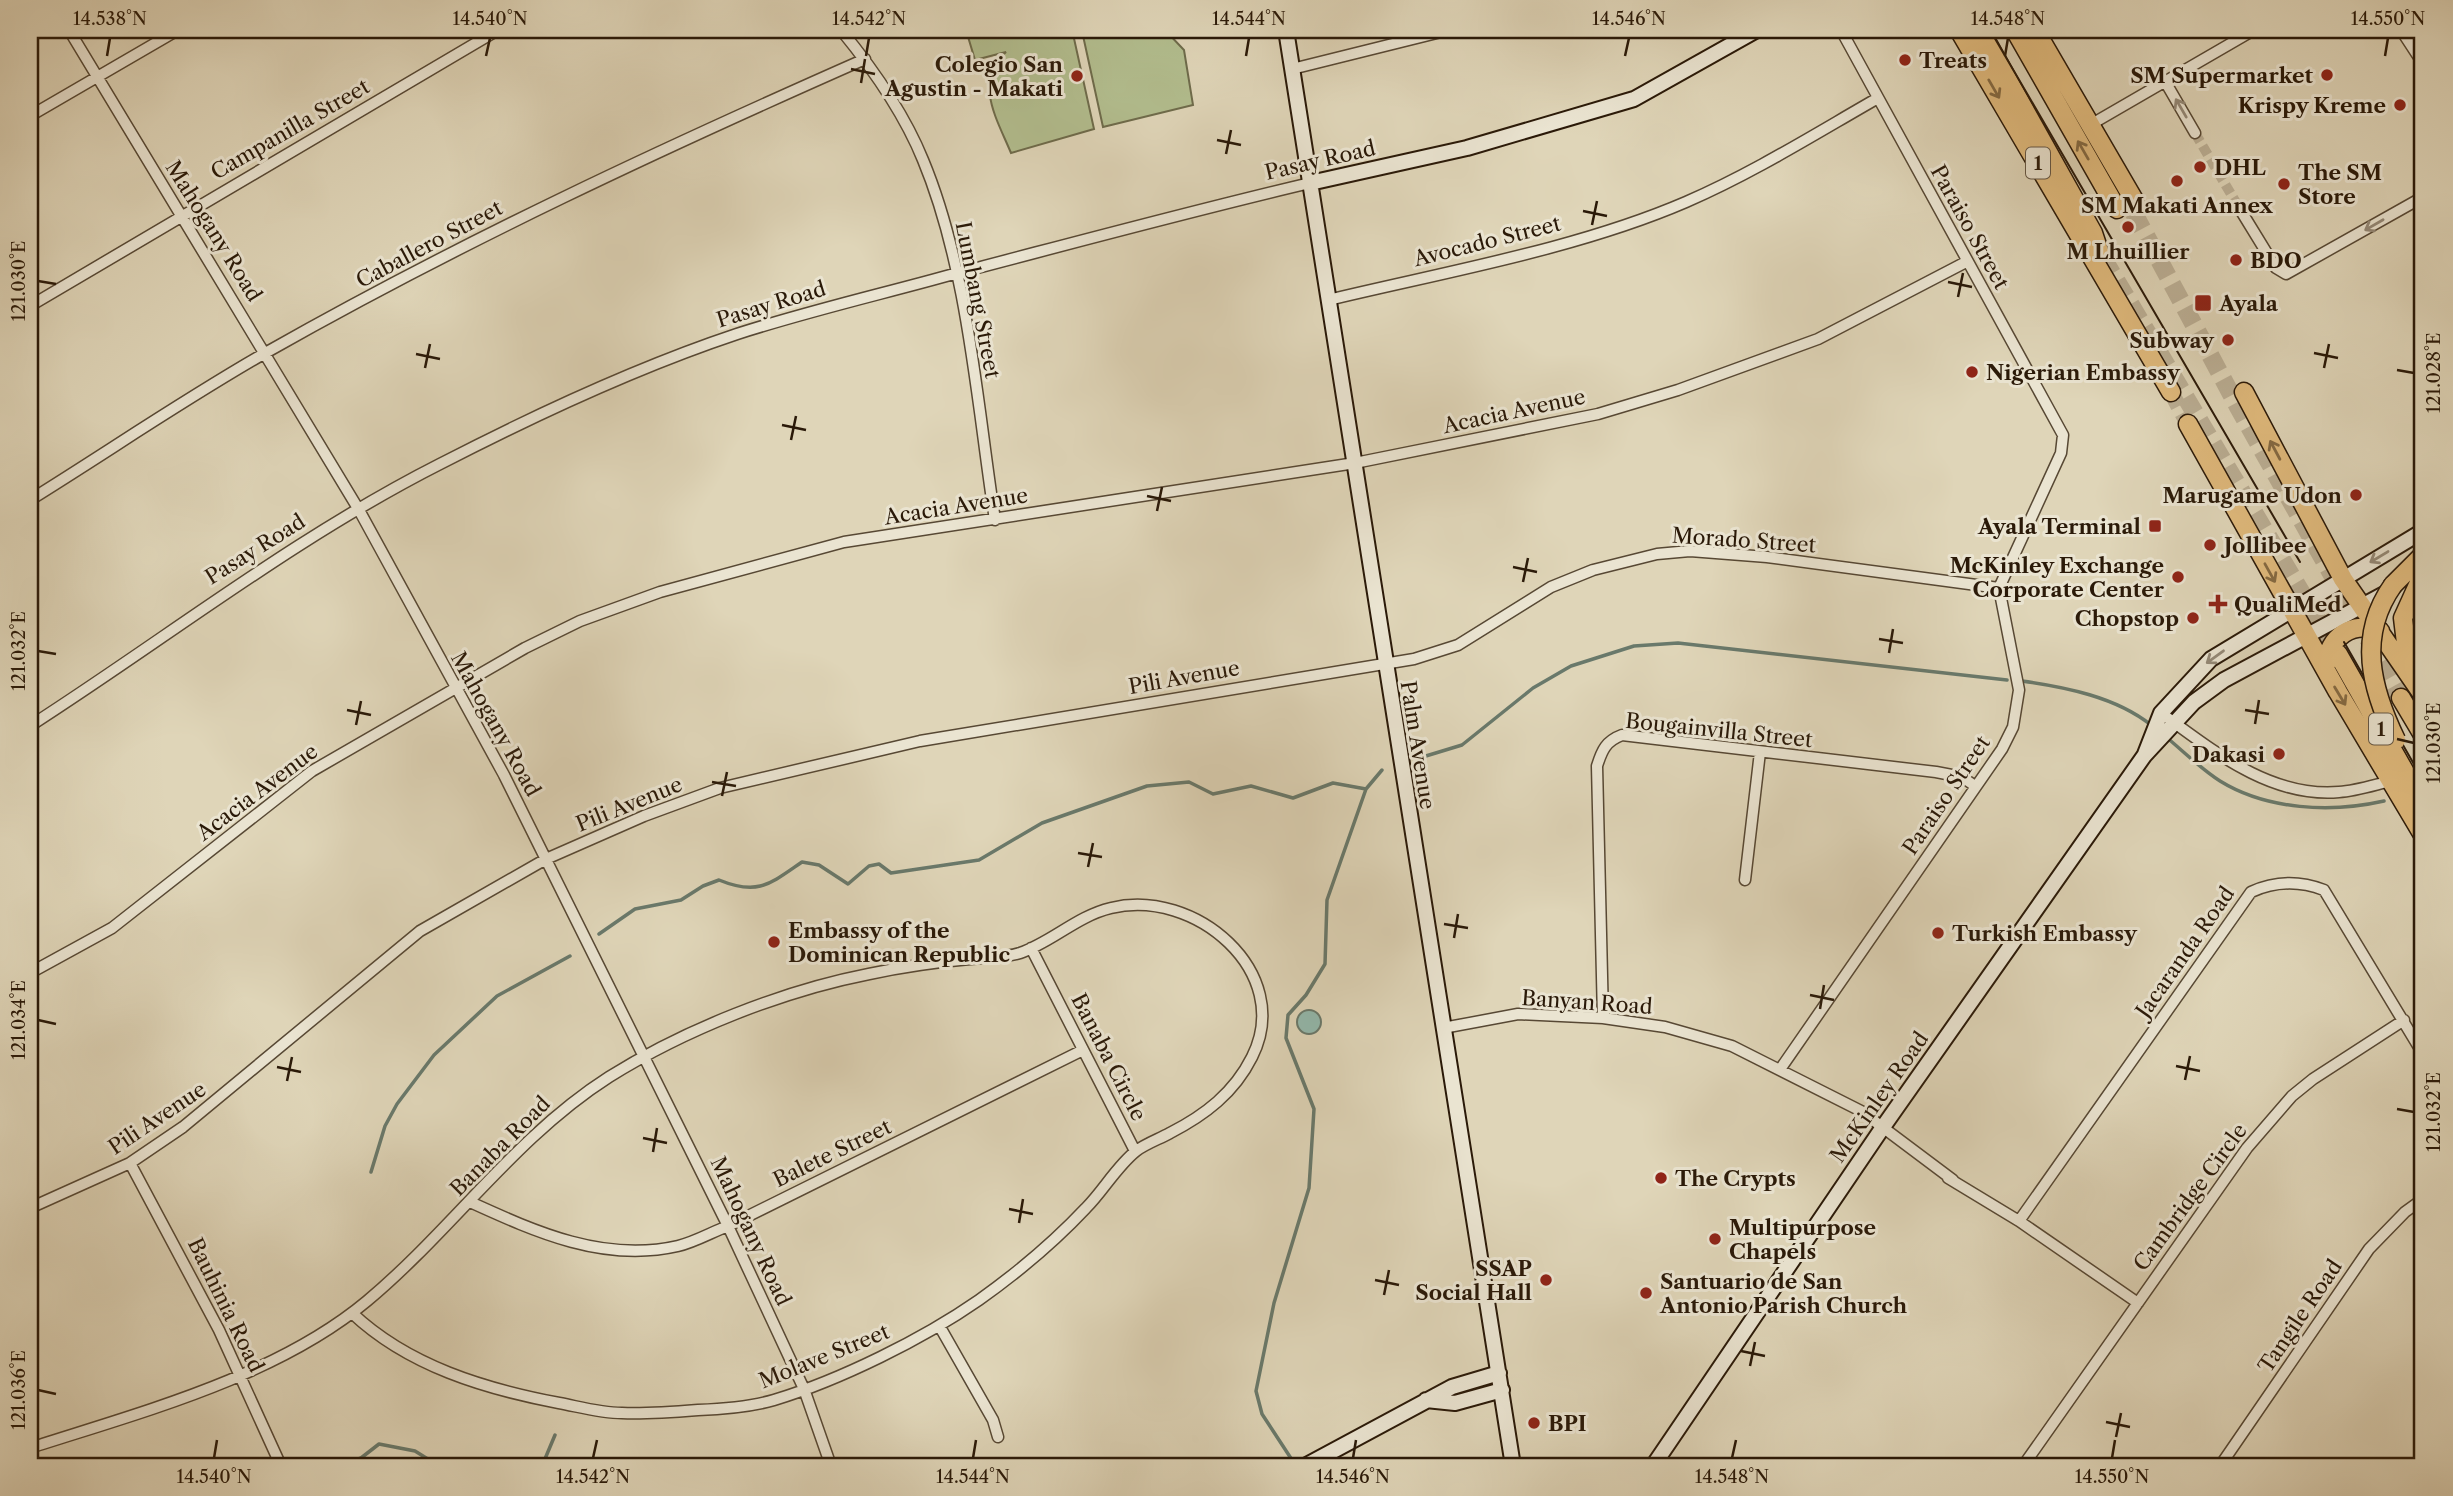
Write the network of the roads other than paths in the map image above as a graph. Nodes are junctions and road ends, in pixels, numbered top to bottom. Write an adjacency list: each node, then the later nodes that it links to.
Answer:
1 (69, 30): 18 (street, Mahogany Road)
2 (178, 30): 18 (street)
3 (498, 30): 29 (street, Campanilla Street)
4 (841, 30): 16 (street, Lumbang Street)
5 (1286, 30): 17 (street, Palm Avenue)
6 (1448, 30): 17 (street)
7 (1757, 30): 24 (street, Pasay Road)
8 (1841, 30): 20 (street, Paraiso Street)
9 (1959, 30): 32 (highway, 1, one-way to 32)
10 (1980, 30): 32 (highway)
11 (2015, 30): 28 (highway, one-way to 11)
12 (2035, 30): 22 (highway)
13 (2254, 30): 19 (street)
14 (2401, 30): 15 (street)
15 (2418, 56)
16 (865, 59): 31 (street, Lumbang Street); 35 (street, Caballero Street)
17 (1292, 69): 24 (street, Palm Avenue)
18 (97, 76): 21 (street); 29 (street, Mahogany Road)
19 (2166, 83): 22 (street); 23 (street, one-way to 19)
20 (1878, 98): 30 (street, Paraiso Street); 33 (street, Avocado Street)
21 (30, 116)
22 (2090, 125): 26 (highway)
23 (2195, 133)
24 (1310, 183): 31 (street, Pasay Road); 33 (street, Palm Avenue)
25 (2423, 197): 27 (street, one-way to 27)
26 (2134, 200)
27 (2238, 206)
28 (2118, 209)
29 (181, 215): 34 (street, Campanilla Street); 35 (street, Mahogany Road)
30 (1966, 262): 39 (street, Acacia Avenue); 47 (street, Paraiso Street)
31 (957, 273): 41 (street, Pasay Road); 42 (street, Lumbang Street)
32 (2116, 297): 36 (highway, 1)
33 (1328, 300): 39 (street, Palm Avenue)
34 (30, 306)
35 (266, 353): 40 (street, Caballero Street); 41 (street, Mahogany Road)
36 (2171, 392)
37 (2244, 392): 46 (highway, one-way to 37)
38 (2189, 424): 49 (highway, 1, one-way to 49)
39 (1355, 463): 42 (street, Acacia Avenue); 53 (street, Palm Avenue)
40 (30, 500)
41 (359, 509): 56 (street, Mahogany Road); 61 (street, Pasay Road)
42 (995, 520): 56 (street, Acacia Avenue)
43 (2423, 531): 46 (street, McKinley Road, one-way to 46)
44 (2423, 555): 67 (highway, bridge)
45 (2423, 574): 48 (street, McKinley Road); 54 (highway)
46 (2343, 579): 48 (highway); 49 (street, McKinley Road)
47 (1999, 588): 53 (street, Morado Street); 66 (street, Paraiso Street)
48 (2363, 607): 50 (highway); 51 (street, McKinley Road)
49 (2290, 609): 51 (highway, 1); 59 (street, McKinley Road, one-way to 59)
50 (2380, 631): 54 (highway); 55 (highway)
51 (2308, 636): 55 (highway, 1); 60 (street, McKinley Road)
52 (2338, 654): 68 (highway, 1)
53 (1384, 664): 70 (street, Pili Avenue); 76 (street, Palm Avenue)
54 (2410, 671): 57 (highway)
55 (2327, 672): 65 (highway, 1, one-way to 65)
56 (454, 687): 70 (street, Mahogany Road); 73 (street, Acacia Avenue)
57 (2423, 695)
58 (2401, 698): 62 (highway, 1)
59 (2161, 713): 60 (street); 64 (street, McKinley Road)
60 (2175, 723): 64 (street, McKinley Road); 65 (street)
61 (30, 726)
62 (2423, 735)
63 (1760, 752): 66 (street, Bougainvilla Street); 71 (street); 74 (street, Bougainvilla Street)
64 (2144, 756): 81 (street, McKinley Road)
65 (2392, 781): 69 (highway, 1)
66 (1975, 786): 80 (street, Paraiso Street)
67 (2423, 788)
68 (2423, 804)
69 (2423, 835)
70 (546, 859): 79 (street, Mahogany Road); 83 (street, Pili Avenue)
71 (1745, 880)
72 (1031, 948): 77 (street, Banaba Circle); 79 (street, Banaba Road); 82 (street, Banaba Circle)
73 (30, 973)
74 (1603, 1017): 76 (street, Banyan Road); 80 (street, Banyan Road)
75 (2404, 1020): 78 (street); 87 (street, Jacaranda Road); 89 (street, Cambridge Circle)
76 (1443, 1028): 92 (street, Palm Avenue)
77 (1083, 1050): 82 (street, Banaba Circle); 88 (street, Balete Street)
78 (2423, 1054)
79 (647, 1058): 85 (street, Banaba Road); 88 (street, Mahogany Road)
80 (1781, 1068): 81 (street, Banyan Road)
81 (1883, 1127): 87 (street, Banyan Road); 104 (street, McKinley Road)
82 (1135, 1151): 91 (street, Molave Street)
83 (130, 1163): 86 (street, Pili Avenue); 93 (street, Bauhinia Road)
84 (2423, 1199): 106 (street, Tangile Road)
85 (470, 1202): 88 (street, Balete Street); 90 (street, Banaba Road)
86 (30, 1208)
87 (2019, 1221): 89 (street, Banyan Road)
88 (728, 1226): 94 (street, Mahogany Road)
89 (2138, 1303): 105 (street, Cambridge Circle)
90 (352, 1313): 93 (street, Banaba Road); 94 (street, Molave Street)
91 (940, 1326): 94 (street, Molave Street); 97 (street)
92 (1499, 1373): 95 (street, Palm Avenue); 96 (street)
93 (240, 1374): 98 (street, Banaba Road); 100 (street, Bauhinia Road)
94 (804, 1388): 101 (street, Mahogany Road)
95 (1502, 1390): 96 (street); 103 (street, Palm Avenue)
96 (1424, 1400): 102 (street)
97 (998, 1437)
98 (30, 1448)
99 (2423, 1455): 107 (street)
100 (281, 1466)
101 (831, 1466)
102 (1305, 1466)
103 (1513, 1466)
104 (1653, 1466)
105 (2023, 1466)
106 (2220, 1466)
107 (2416, 1466)

